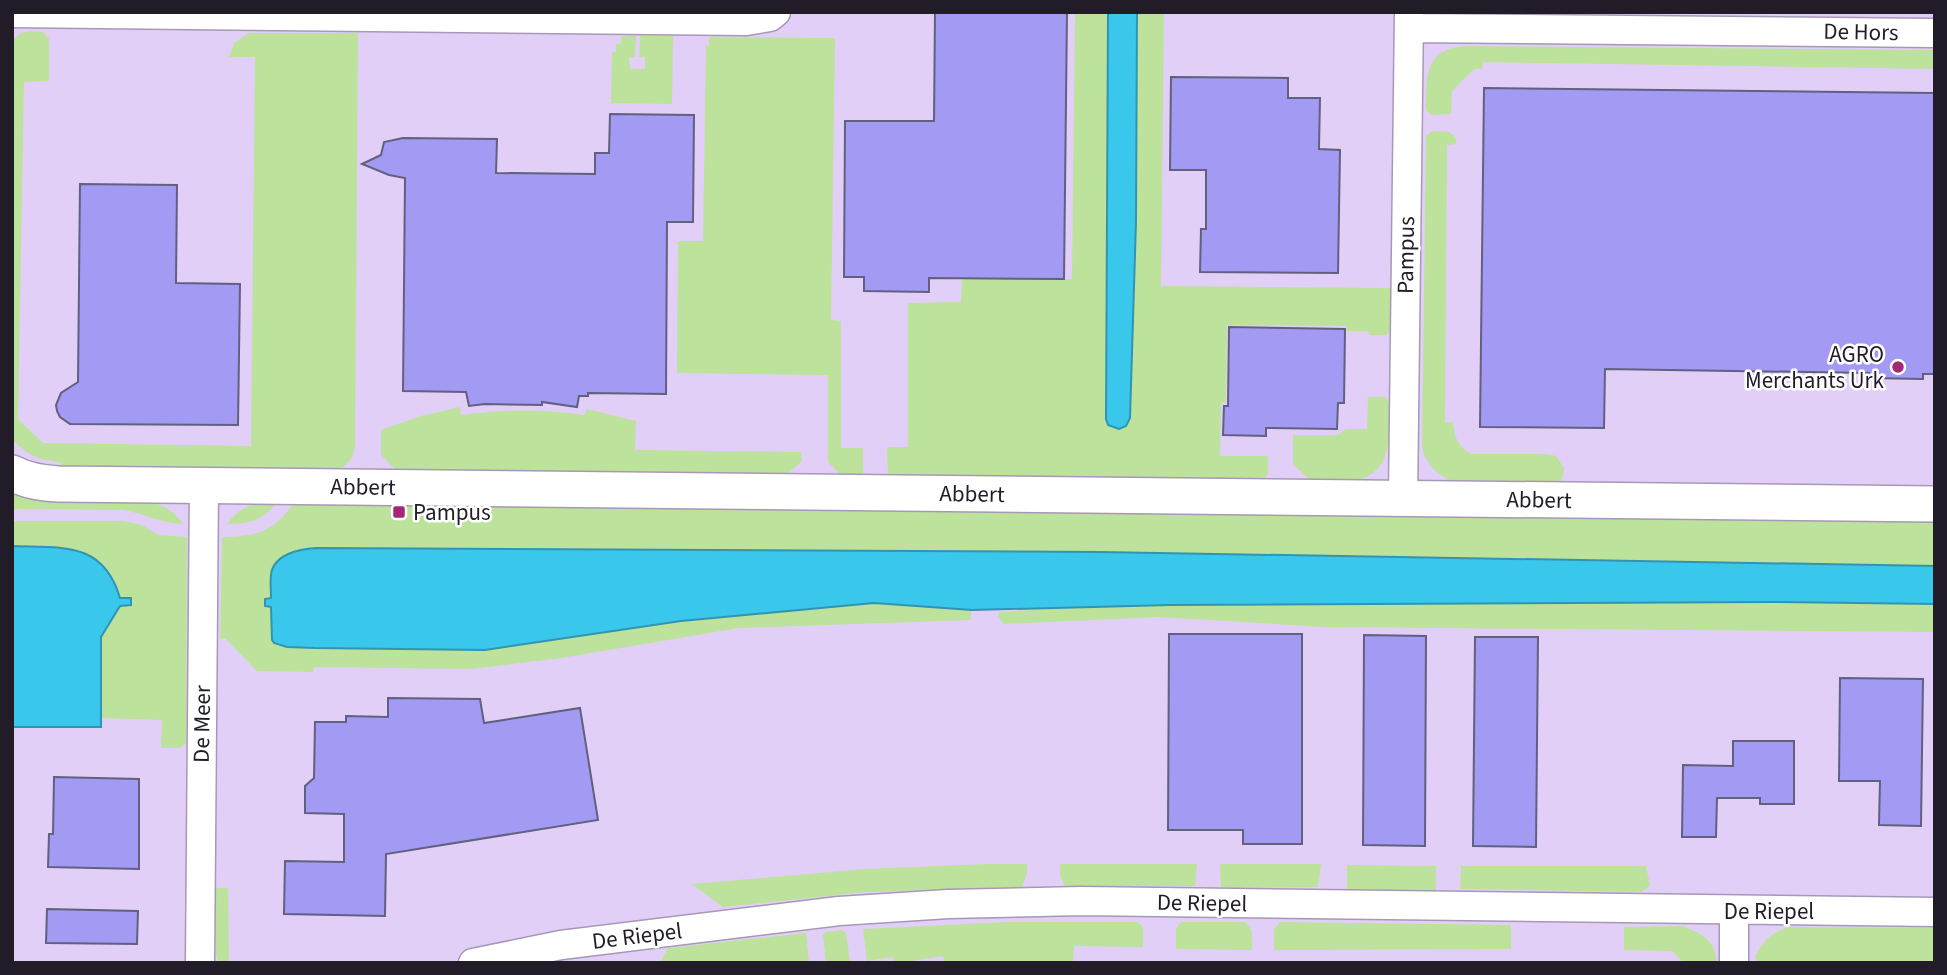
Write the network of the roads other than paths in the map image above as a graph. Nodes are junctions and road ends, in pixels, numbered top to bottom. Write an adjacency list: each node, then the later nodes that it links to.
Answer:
1 (776, 12): 2 (street)
2 (12, 13)
3 (1409, 20): 4 (street, De Hors); 8 (street, Pampus)
4 (1875, 22): 5 (street, De Hors)
5 (1935, 33)
6 (12, 473): 7 (street, Abbert)
7 (204, 486): 8 (street, Abbert); 12 (street, De Meer)
8 (1403, 498): 9 (street, Abbert)
9 (1935, 504)
10 (1734, 911): 11 (street, De Riepel); 13 (street, De Riepel); 14 (street)
11 (1935, 912)
12 (200, 963)
13 (473, 963)
14 (1734, 963)

